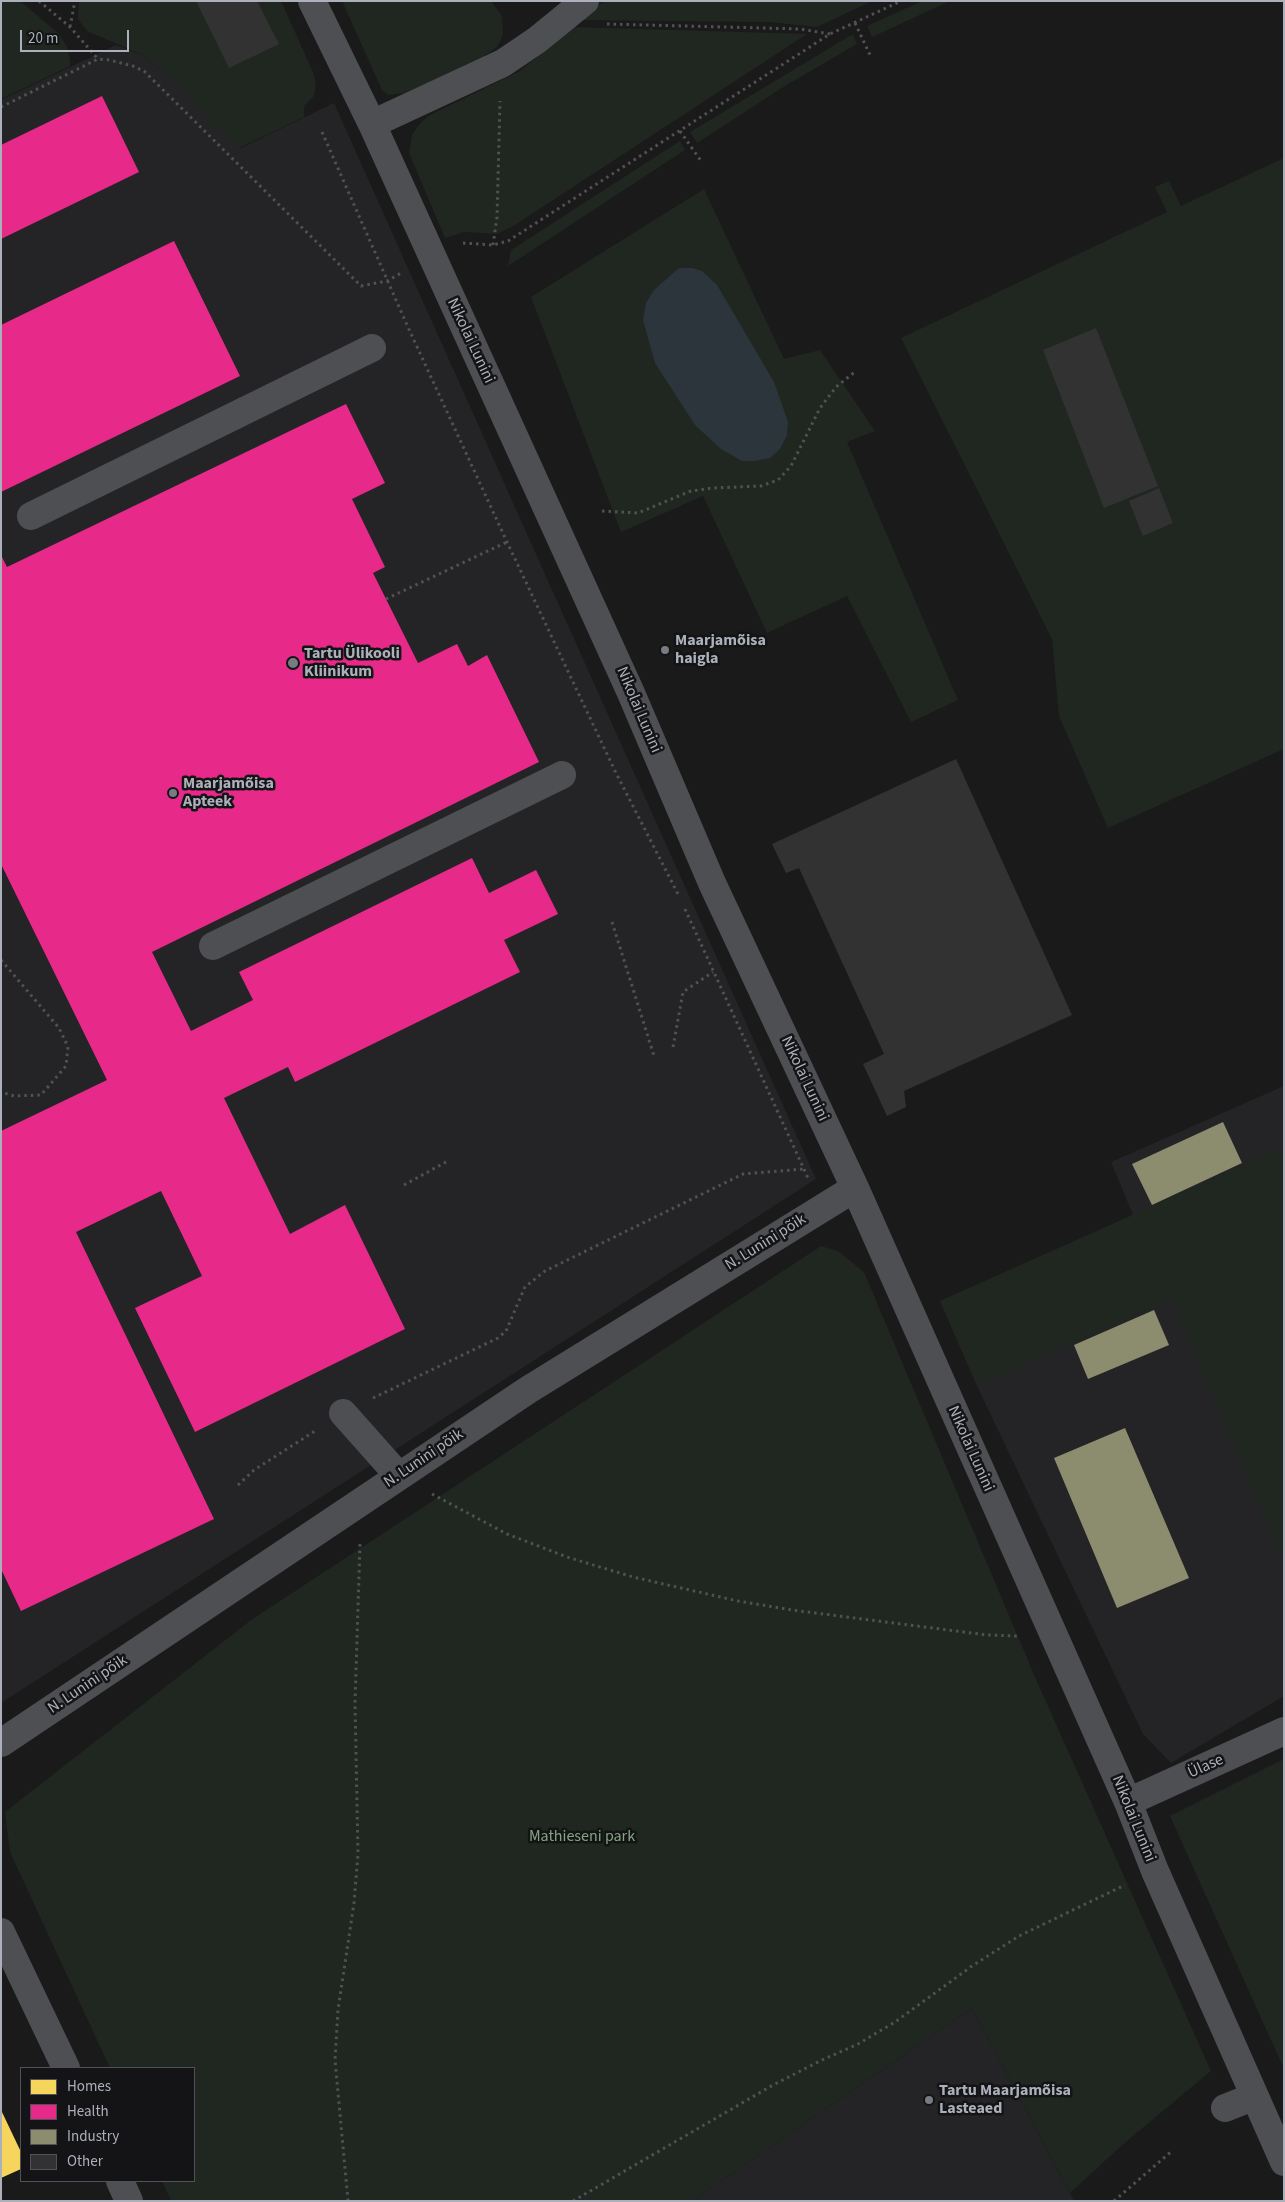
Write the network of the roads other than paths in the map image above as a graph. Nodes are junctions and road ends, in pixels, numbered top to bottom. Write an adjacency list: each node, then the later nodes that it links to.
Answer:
1 (312, 1): 3 (street, Nikolai Lunini)
2 (584, 1): 3 (street)
3 (372, 124): 8 (street, Nikolai Lunini)
4 (372, 348): 5 (street)
5 (31, 516)
6 (562, 775): 7 (street)
7 (213, 946)
8 (855, 1188): 10 (street, N. Lunini põik); 13 (street, Nikolai Lunini)
9 (343, 1413): 10 (street)
10 (399, 1476): 12 (street, N. Lunini põik)
11 (1284, 1732): 13 (street, Ülase)
12 (1, 1743)
13 (1128, 1802): 16 (street, Nikolai Lunini)
14 (1, 1932): 15 (street)
15 (66, 2067)
16 (1253, 2097): 17 (street); 18 (street, Nikolai Lunini)
17 (1226, 2108)
18 (1284, 2162)
19 (120, 2182): 20 (street)
20 (129, 2201)

